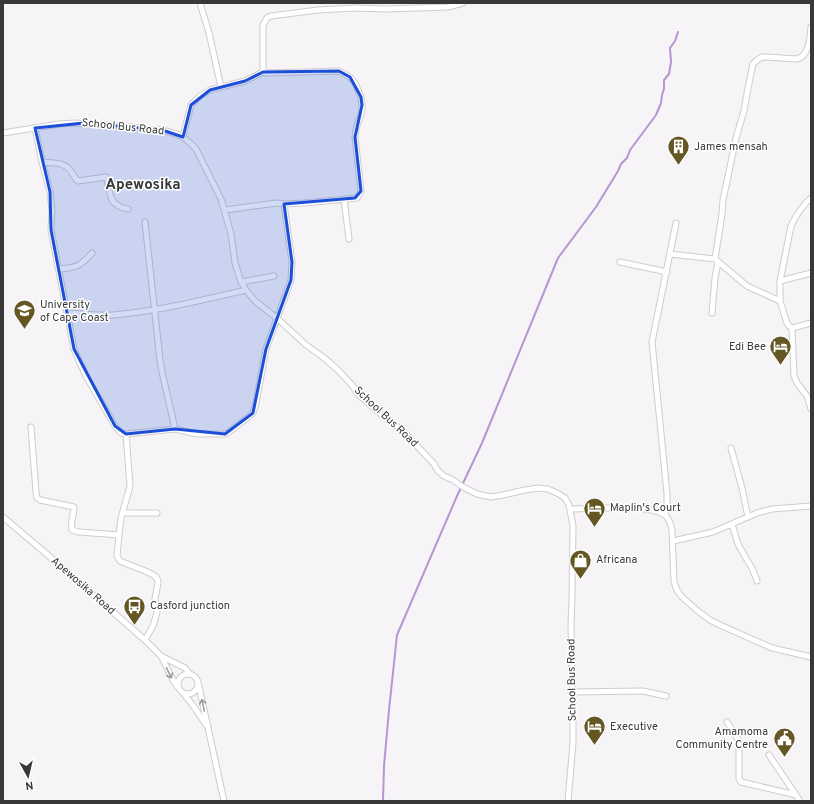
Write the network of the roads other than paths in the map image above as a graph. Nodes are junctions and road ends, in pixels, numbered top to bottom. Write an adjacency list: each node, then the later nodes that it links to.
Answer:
1 (200, 3): 6 (street)
2 (463, 3): 3 (street)
3 (366, 6): 5 (street)
4 (811, 28): 21 (street)
5 (263, 72): 6 (street); 12 (street)
6 (221, 87): 9 (street)
7 (36, 128): 8 (street, School Bus Road); 9 (street, School Bus Road); 10 (street)
8 (3, 133)
9 (183, 136): 15 (street, School Bus Road)
10 (42, 162): 14 (street); 23 (street)
11 (811, 198): 27 (street)
12 (344, 199): 13 (street); 18 (street)
13 (284, 204): 15 (street); 34 (street)
14 (128, 209)
15 (225, 210): 28 (street, School Bus Road)
16 (146, 222): 31 (street)
17 (676, 223): 20 (street)
18 (349, 239)
19 (92, 253): 23 (street)
20 (670, 254): 21 (street); 24 (street)
21 (716, 261): 30 (street); 33 (street)
22 (620, 262): 24 (street)
23 (59, 270): 32 (street)
24 (666, 272): 46 (street)
25 (811, 273): 27 (street)
26 (274, 276): 28 (street)
27 (780, 281): 30 (street)
28 (241, 282): 29 (street, School Bus Road)
29 (246, 290): 31 (street); 34 (street, School Bus Road)
30 (780, 301): 36 (street)
31 (156, 309): 32 (street); 39 (street)
32 (67, 313): 40 (street)
33 (712, 313)
34 (278, 319): 39 (street); 43 (street, School Bus Road)
35 (811, 323): 36 (street)
36 (792, 328): 37 (street)
37 (811, 409)
38 (31, 427): 50 (street)
39 (175, 429): 40 (street)
40 (126, 434): 44 (street)
41 (731, 448): 48 (street)
42 (811, 506): 48 (street)
43 (570, 509): 46 (street); 59 (street, School Bus Road)
44 (123, 513): 45 (street); 50 (street)
45 (157, 513)
46 (665, 515): 51 (street)
47 (3, 517): 53 (street, Apewosika Road)
48 (748, 517): 49 (street)
49 (732, 524): 51 (street); 52 (street)
50 (119, 535): 53 (street)
51 (672, 541): 55 (street)
52 (757, 581)
53 (145, 640): 54 (street, Apewosika Road)
54 (161, 656): 56 (street, Apewosika Road); 58 (street, Apewosika Road, one-way to 58)
55 (811, 657)
56 (190, 674): 57 (street); 58 (street)
57 (198, 682): 58 (street); 62 (street, Apewosika Road, one-way to 57)
58 (180, 690): 62 (street, Apewosika Road)
59 (573, 692): 60 (street); 66 (street, School Bus Road)
60 (666, 696)
61 (727, 722): 64 (street)
62 (208, 728): 65 (street, Apewosika Road)
63 (769, 755): 64 (street)
64 (796, 795): 67 (street)
65 (224, 801)
66 (568, 801)
67 (800, 801)

